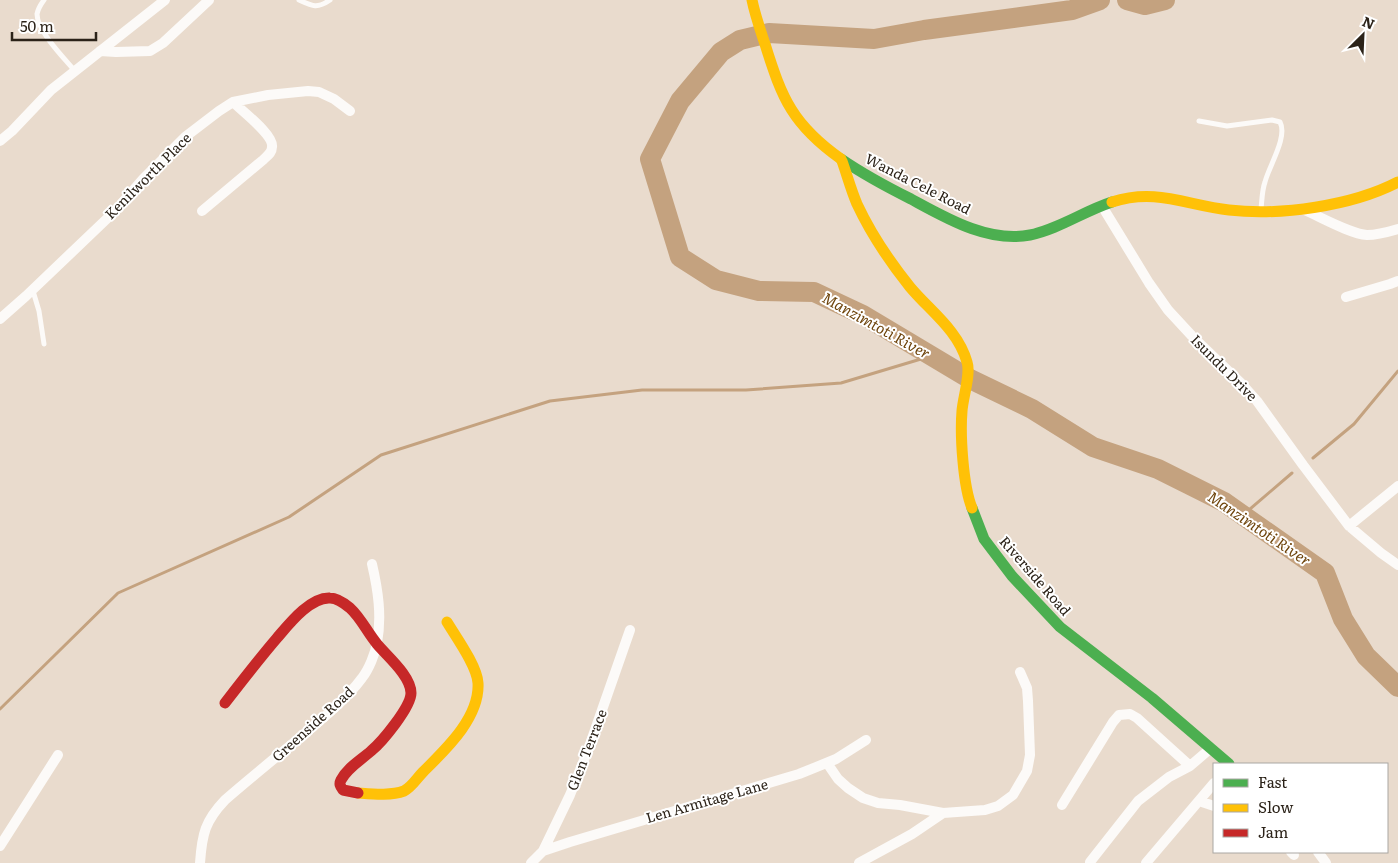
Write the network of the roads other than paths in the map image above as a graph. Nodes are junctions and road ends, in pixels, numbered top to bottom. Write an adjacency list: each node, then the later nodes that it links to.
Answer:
1 (44, 0): 8 (lane)
2 (165, 0): 7 (street)
3 (209, 0): 7 (street)
4 (299, 0): 5 (lane)
5 (330, 0)
6 (753, 3): 13 (street, Wanda Cele Road)
7 (100, 51): 8 (street)
8 (74, 70): 12 (street)
9 (233, 102): 10 (street, Kenilworth Place); 17 (street); 21 (street, Kenilworth Place)
10 (350, 111)
11 (1199, 121): 18 (lane)
12 (0, 141)
13 (842, 161): 15 (street, Wanda Cele Road); 35 (street, Riverside Road)
14 (1398, 182): 16 (street, Wanda Cele Road)
15 (1102, 206): 18 (street, Wanda Cele Road); 26 (street, Isundu Drive)
16 (1301, 208): 18 (street, Wanda Cele Road); 19 (street)
17 (202, 211)
18 (1261, 212)
19 (1398, 230)
20 (1398, 281): 22 (street)
21 (32, 290): 23 (street, Kenilworth Place); 24 (lane)
22 (1346, 297)
23 (0, 319)
24 (44, 344)
25 (1398, 486): 26 (street)
26 (1349, 526): 28 (street, Isundu Drive)
27 (372, 564): 31 (street, Greenside Road)
28 (1398, 565)
29 (447, 622): 31 (street)
30 (630, 630): 46 (street, Glen Terrace)
31 (377, 643): 33 (street); 48 (street, Greenside Road)
32 (1020, 672): 44 (street)
33 (225, 702)
34 (866, 740): 37 (street, Len Armitage Lane)
35 (1211, 748): 38 (street, Riverside Road); 39 (street)
36 (58, 755): 45 (street)
37 (827, 763): 44 (street); 46 (street, Len Armitage Lane)
38 (1228, 763)
39 (1190, 766): 42 (street); 47 (street)
40 (1213, 784): 41 (street)
41 (1199, 801): 43 (street); 51 (street)
42 (1062, 805)
43 (1213, 806)
44 (943, 813): 50 (street)
45 (0, 846)
46 (543, 851): 49 (street, Glen Terrace)
47 (1090, 862)
48 (200, 863)
49 (531, 863)
50 (859, 863)
51 (1146, 863)

